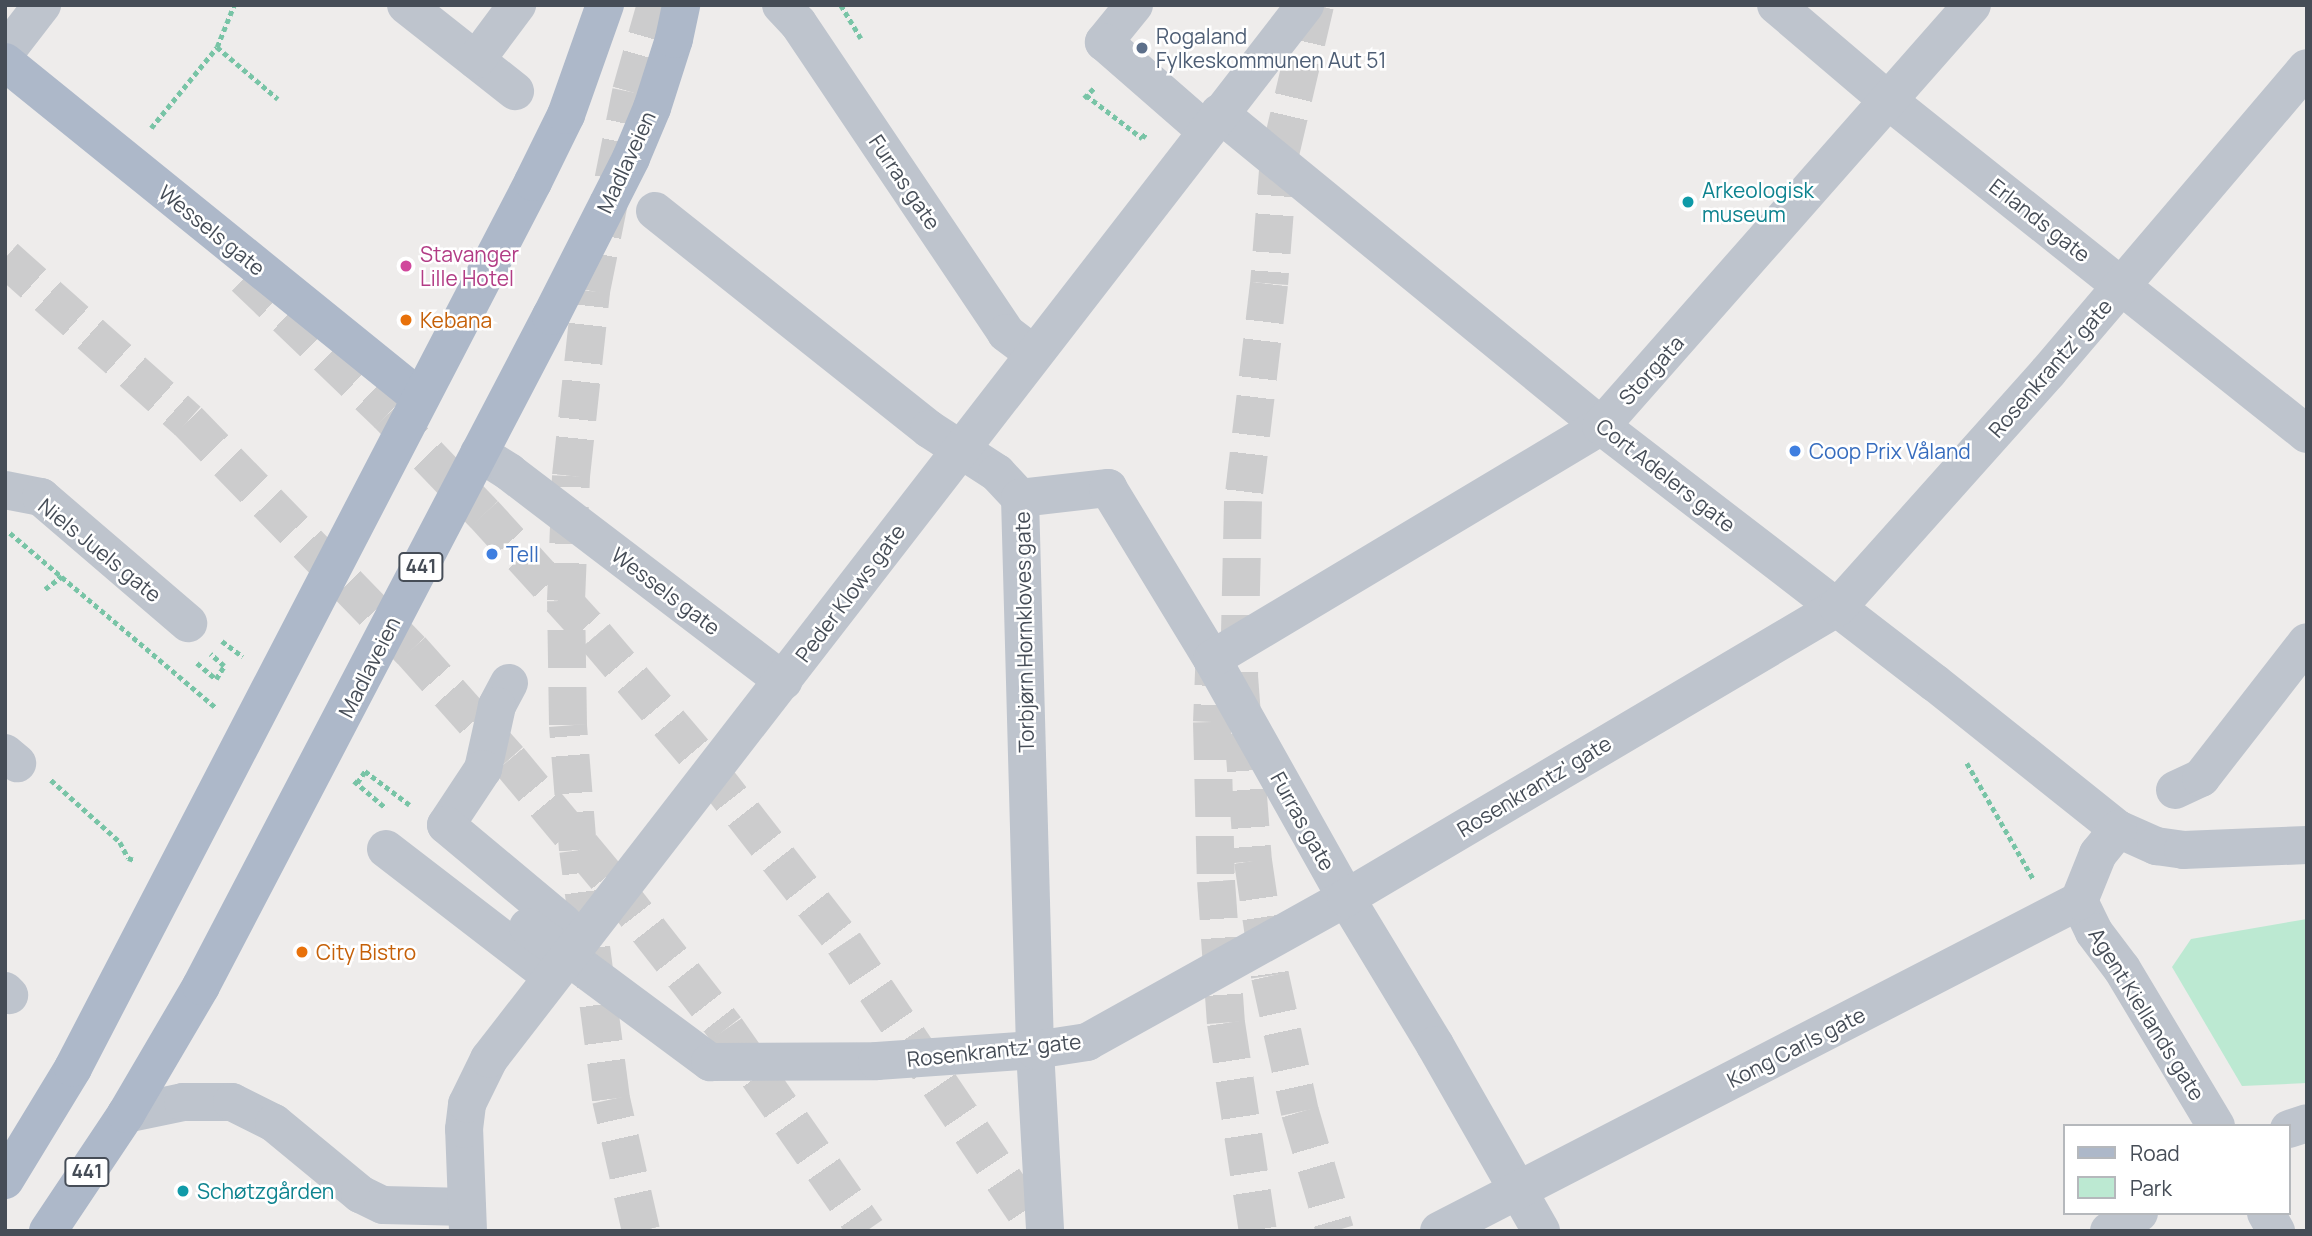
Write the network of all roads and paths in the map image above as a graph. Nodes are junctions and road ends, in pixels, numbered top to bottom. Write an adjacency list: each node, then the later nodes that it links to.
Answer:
1 (42, 5): 13 (street)
2 (234, 5): 12 (path)
3 (406, 5): 14 (street)
4 (517, 5): 14 (street)
5 (605, 5): 27 (main road)
6 (681, 5): 31 (main road, Madlaveien / 441)
7 (781, 5): 26 (street, Furras gate)
8 (1134, 5): 22 (street, Cort Adelers gate)
9 (1305, 5): 22 (street, Peder Klows gate)
10 (1776, 5): 21 (street, Erlands gate)
11 (1972, 5): 21 (street, Storgata)
12 (217, 47): 20 (path); 23 (path)
13 (5, 53)
14 (476, 60): 18 (street)
15 (5, 62): 27 (main road, Wessels gate)
16 (2307, 68): 25 (street, Rosenkrantz' gate)
17 (1093, 87): 19 (path)
18 (514, 91)
19 (1084, 98)
20 (278, 99)
21 (1890, 102): 25 (street, Erlands gate); 28 (street, Storgata)
22 (1212, 122): 26 (street, Peder Klows gate); 28 (street, Cort Adelers gate)
23 (146, 134)
24 (655, 211): 30 (street, Torbjørn Hornkloves gate)
25 (2122, 285): 29 (street, Erlands gate); 36 (street, Rosenkrantz' gate)
26 (1034, 354): 30 (street, Peder Klows gate)
27 (420, 398): 61 (main road)
28 (1601, 426): 36 (street, Cort Adelers gate); 39 (street, Storgata)
29 (2307, 434)
30 (958, 450): 32 (street, Torbjørn Hornkloves gate); 42 (street, Peder Klows gate)
31 (479, 453): 42 (street, Wessels gate); 59 (main road, Madlaveien / 441)
32 (1020, 498): 39 (street, Furras gate); 58 (street, Torbjørn Hornkloves gate)
33 (7, 509): 34 (path); 37 (street, Niels Juels gate)
34 (62, 576): 35 (path); 44 (path)
35 (45, 589)
36 (1838, 607): 50 (street, Cort Adelers gate); 55 (street, Rosenkrantz' gate)
37 (188, 623)
38 (2307, 642): 48 (street)
39 (1212, 659): 55 (street, Furras gate)
40 (224, 666): 41 (path)
41 (216, 679)
42 (783, 681): 57 (street, Peder Klows gate)
43 (509, 683): 57 (street)
44 (222, 713)
45 (11, 758): 53 (path)
46 (1965, 759): 54 (path)
47 (357, 783): 49 (path)
48 (2175, 790)
49 (409, 806)
50 (2119, 829): 51 (street, Cort Adelers gate); 56 (street)
51 (2307, 845)
52 (386, 849): 57 (street)
53 (145, 864)
54 (2037, 884)
55 (1346, 898): 58 (street, Rosenkrantz' gate); 62 (street, Furras gate)
56 (2079, 901): 60 (street, Agent Kiellands gate); 62 (street, Kong Carls gate)
57 (554, 946): 58 (street, Rosenkrantz' gate); 65 (street, Peder Klows gate)
58 (1035, 1050): 67 (street, Torbjørn Hornkloves gate)
59 (126, 1114): 65 (street); 66 (main road, Madlaveien / 441)
60 (2215, 1124)
61 (5, 1180)
62 (1516, 1189): 68 (street, Kong Carls gate); 69 (street, Furras gate)
63 (2136, 1215): 70 (street)
64 (2267, 1215): 71 (street)
65 (467, 1219)
66 (48, 1231)
67 (1045, 1231)
68 (1439, 1231)
69 (1541, 1231)
70 (2109, 1231)
71 (2276, 1231)

